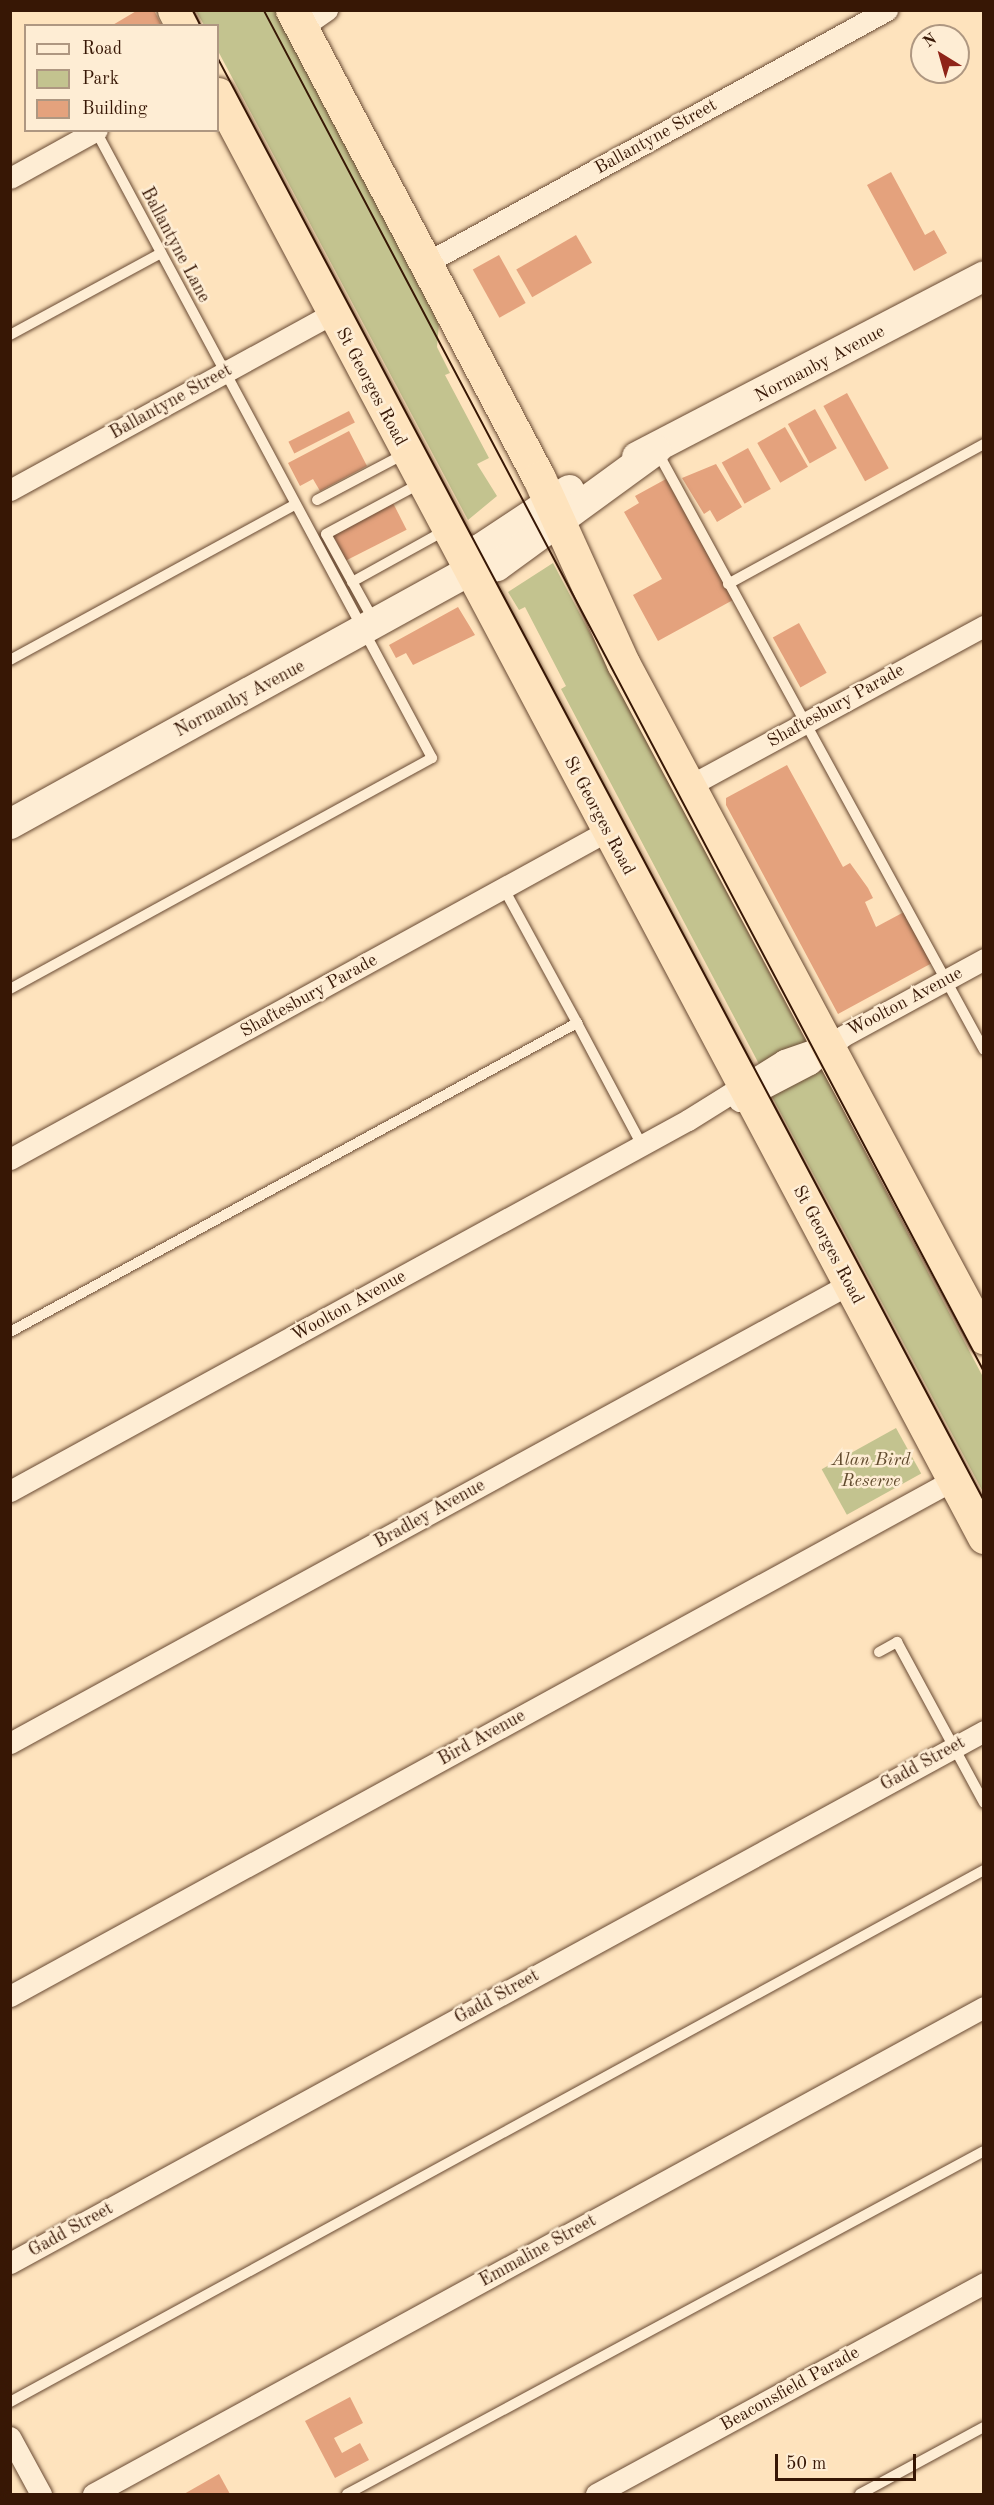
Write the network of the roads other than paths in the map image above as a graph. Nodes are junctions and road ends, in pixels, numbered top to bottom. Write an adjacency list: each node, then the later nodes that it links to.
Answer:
1 (174, 10): 4 (highway)
2 (887, 10): 10 (street, Ballantyne Street)
3 (304, 15): 10 (highway)
4 (181, 24)
5 (219, 96): 12 (highway, St Georges Road)
6 (94, 132): 8 (street)
7 (97, 132): 9 (lane, Ballantyne Lane)
8 (10, 178)
9 (161, 254): 13 (lane); 14 (lane, Ballantyne Lane)
10 (426, 263): 22 (highway)
11 (984, 276): 16 (main road, Normanby Avenue)
12 (332, 314): 14 (street, Ballantyne Street); 17 (highway, St Georges Road)
13 (10, 335)
14 (223, 374): 19 (street, Ballantyne Street); 21 (lane, Ballantyne Lane)
15 (984, 444): 26 (lane)
16 (656, 450): 22 (main road, Normanby Avenue); 26 (lane)
17 (406, 453): 18 (highway, St Georges Road); 20 (lane)
18 (421, 482): 23 (highway, St Georges Road); 25 (lane)
19 (10, 490)
20 (317, 500)
21 (294, 505): 28 (lane, Ballantyne Lane); 29 (lane)
22 (555, 512): 24 (main road, Normanby Avenue); 31 (highway)
23 (447, 530): 24 (highway, St Georges Road); 25 (lane)
24 (469, 571): 28 (main road, Normanby Avenue); 33 (highway, St Georges Road)
25 (352, 582): 28 (lane)
26 (728, 584): 30 (lane)
27 (984, 626): 30 (street, Shaftesbury Parade)
28 (371, 630): 32 (main road, Normanby Avenue); 37 (lane)
29 (10, 660)
30 (804, 724): 31 (street, Shaftesbury Parade); 36 (lane)
31 (689, 786): 39 (highway)
32 (10, 824)
33 (607, 831): 34 (street, Shaftesbury Parade); 41 (highway, St Georges Road)
34 (504, 889): 38 (lane); 43 (street, Shaftesbury Parade)
35 (984, 960): 36 (street, Woolton Avenue)
36 (946, 980): 39 (street, Woolton Avenue); 40 (lane)
37 (10, 990)
38 (577, 1023): 42 (lane); 45 (lane)
39 (827, 1045): 41 (street, Woolton Avenue); 46 (highway)
40 (984, 1050)
41 (746, 1091): 42 (street, Woolton Avenue); 44 (highway, St Georges Road)
42 (642, 1145): 48 (street, Woolton Avenue)
43 (10, 1159)
44 (849, 1284): 47 (highway, St Georges Road); 52 (street, Bradley Avenue)
45 (10, 1332)
46 (984, 1338)
47 (953, 1480): 49 (highway, St Georges Road); 56 (street, Bird Avenue)
48 (10, 1491)
49 (984, 1537)
50 (879, 1652): 53 (lane)
51 (984, 1731): 53 (street, Gadd Street)
52 (10, 1743)
53 (954, 1747): 54 (lane); 59 (street, Gadd Street)
54 (984, 1803)
55 (984, 1870): 61 (lane)
56 (10, 1996)
57 (984, 2007): 65 (street, Emmaline Street)
58 (984, 2151): 66 (lane)
59 (10, 2263)
60 (984, 2283): 67 (street, Beaconsfield Parade)
61 (10, 2402)
62 (984, 2427): 68 (lane)
63 (10, 2437): 64 (street)
64 (41, 2494)
65 (93, 2494)
66 (347, 2494)
67 (596, 2494)
68 (860, 2494)

